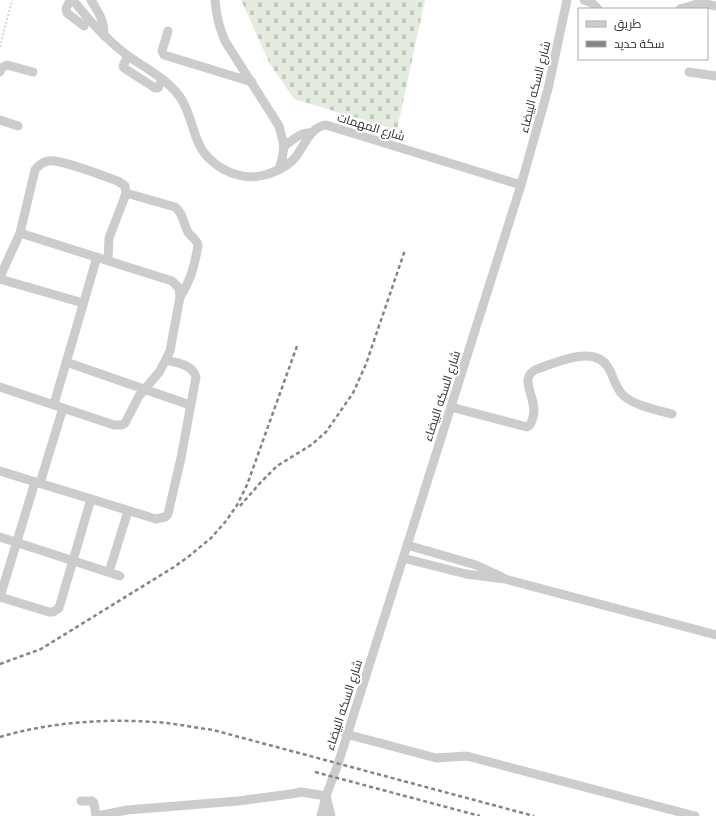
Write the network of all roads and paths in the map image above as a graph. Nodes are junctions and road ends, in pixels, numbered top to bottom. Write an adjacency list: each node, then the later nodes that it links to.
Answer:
1 (12, 0): 13 (path)
2 (72, 0): 10 (street); 12 (street)
3 (90, 0): 12 (street)
4 (215, 0): 18 (street)
5 (567, 0): 24 (street, شارع السكه البيضاء)
6 (584, 0): 8 (street)
7 (716, 6): 9 (street)
8 (597, 8)
9 (684, 8)
10 (84, 26)
11 (168, 31): 18 (street)
12 (104, 36): 23 (street)
13 (0, 47)
14 (0, 72): 15 (street)
15 (34, 72)
16 (689, 72): 17 (street)
17 (716, 76)
18 (252, 82): 22 (street)
19 (0, 120): 20 (street)
20 (18, 126)
21 (311, 133): 22 (street, شارع المهمات); 23 (street); 24 (street, شارع المهمات)
22 (284, 146): 23 (street)
23 (279, 169)
24 (521, 185): 38 (street, شارع السكه البيضاء)
25 (126, 192): 26 (street); 28 (street); 30 (street)
26 (20, 233): 27 (street); 29 (street)
27 (97, 257): 28 (street); 31 (street)
28 (108, 260): 30 (street)
29 (1, 274): 31 (street)
30 (180, 297): 32 (street)
31 (84, 303): 33 (street)
32 (166, 360): 35 (street); 37 (street)
33 (66, 362): 35 (street); 36 (street)
34 (0, 387): 36 (street)
35 (144, 389): 37 (street); 39 (street)
36 (54, 404): 39 (street)
37 (190, 405): 44 (street)
38 (451, 407): 40 (street); 47 (street, شارع السكه البيضاء)
39 (63, 408): 42 (street)
40 (672, 414)
41 (0, 471): 42 (street)
42 (37, 482): 43 (street); 46 (street)
43 (91, 499): 44 (street); 49 (street)
44 (128, 510): 50 (street)
45 (0, 537): 46 (street)
46 (16, 543): 49 (street); 53 (street)
47 (407, 545): 48 (street, شارع السكه البيضاء); 52 (street)
48 (403, 558): 52 (street); 55 (street, شارع السكه البيضاء)
49 (73, 561): 50 (street); 53 (street)
50 (108, 572): 51 (street)
51 (120, 576)
52 (505, 579): 54 (street)
53 (0, 597)
54 (716, 635)
55 (346, 734): 56 (street, شارع السكه البيضاء); 62 (street)
56 (326, 796): 58 (street); 60 (street, شارع السكه البيضاء); 61 (street)
57 (81, 801): 59 (street)
58 (108, 815): 59 (street)
59 (97, 816)
60 (321, 816)
61 (331, 816)
62 (695, 816)

